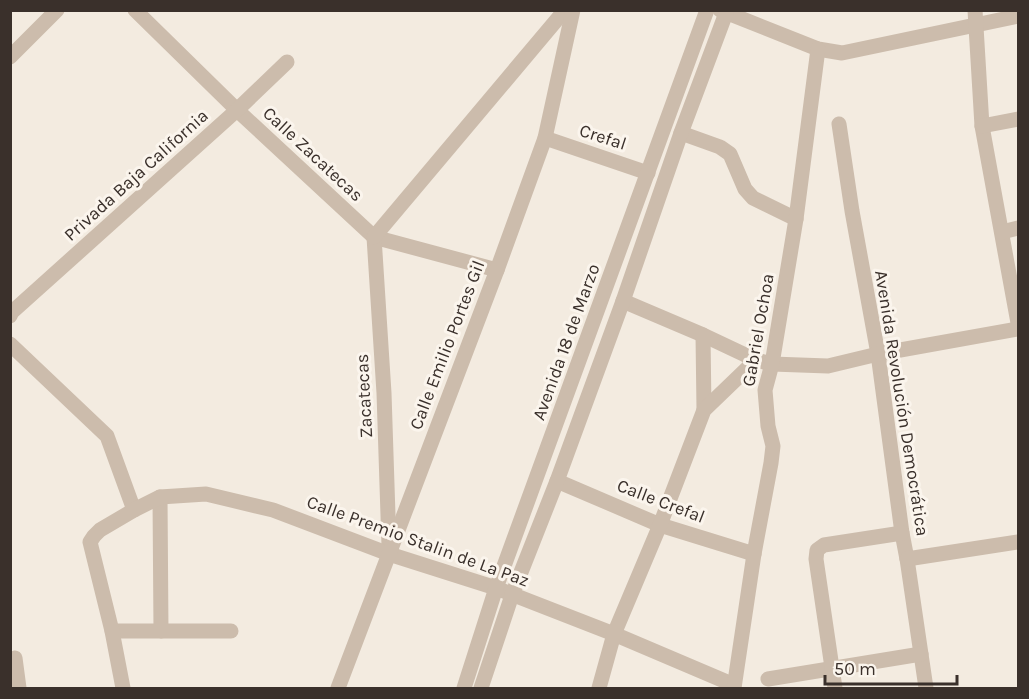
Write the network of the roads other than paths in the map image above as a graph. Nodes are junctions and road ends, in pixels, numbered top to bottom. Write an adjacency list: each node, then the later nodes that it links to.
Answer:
1 (57, 10): 10 (street)
2 (135, 10): 12 (street, Calle Zacatecas)
3 (565, 10): 22 (street)
4 (573, 10): 17 (street, Calle Emilio Portes Gil)
5 (707, 10): 18 (street, Avenida 18 de Marzo)
6 (723, 12): 9 (street); 16 (street)
7 (1018, 16): 8 (street)
8 (975, 18): 9 (street); 15 (street)
9 (818, 49): 19 (street, Gabriel Ochoa)
10 (10, 57)
11 (287, 62): 12 (street, Privada Baja California)
12 (237, 110): 22 (street, Calle Zacatecas); 25 (street, Privada Baja California)
13 (1018, 119): 15 (street)
14 (839, 124): 30 (street, Avenida Revolución Democrática)
15 (982, 126): 21 (street)
16 (681, 133): 19 (street); 24 (street)
17 (545, 138): 18 (street, Crefal); 23 (street, Calle Emilio Portes Gil)
18 (648, 173): 43 (street, Avenida 18 de Marzo)
19 (796, 219): 32 (street, Gabriel Ochoa)
20 (1018, 228): 21 (street)
21 (1002, 232): 26 (street)
22 (374, 237): 23 (street, Calle Zacatecas); 40 (street, Zacatecas)
23 (496, 270): 40 (street, Calle Emilio Portes Gil)
24 (623, 301): 28 (street); 34 (street)
25 (10, 316)
26 (1018, 323)
27 (1018, 329): 30 (street)
28 (703, 335): 31 (street); 33 (street)
29 (10, 344): 36 (street)
30 (878, 354): 32 (street); 38 (street, Avenida Revolución Democrática)
31 (756, 360): 32 (street); 33 (street)
32 (772, 364): 41 (street, Gabriel Ochoa)
33 (704, 410): 37 (street)
34 (557, 481): 37 (street, Calle Crefal); 44 (street)
35 (160, 497): 36 (street, Calle Premio Stalin de La Paz); 40 (street, Calle Premio Stalin de La Paz); 46 (street)
36 (134, 510): 45 (street, Calle Premio Stalin de La Paz)
37 (660, 525): 41 (street, Calle Crefal); 48 (street)
38 (902, 533): 42 (street, Avenida Revolución Democrática); 51 (street)
39 (1018, 542): 42 (street)
40 (389, 554): 43 (street, Calle Premio Stalin de La Paz); 56 (street, Calle Emilio Portes Gil)
41 (754, 554): 53 (street, Gabriel Ochoa)
42 (907, 559): 49 (street, Avenida Revolución Democrática)
43 (496, 588): 44 (street, Calle Premio Stalin de La Paz); 57 (street, Avenida 18 de Marzo)
44 (512, 595): 48 (street, Calle Premio Stalin de La Paz); 58 (street)
45 (112, 631): 46 (street); 55 (street)
46 (161, 631): 47 (street)
47 (231, 631)
48 (614, 634): 53 (street, Calle Premio Stalin de La Paz); 59 (street)
49 (921, 654): 51 (street); 61 (street, Avenida Revolución Democrática)
50 (15, 658): 54 (street)
51 (831, 669): 52 (street); 60 (street)
52 (768, 679)
53 (729, 687)
54 (19, 688)
55 (123, 688)
56 (338, 688)
57 (464, 688)
58 (481, 688)
59 (599, 688)
60 (835, 688)
61 (926, 688)

